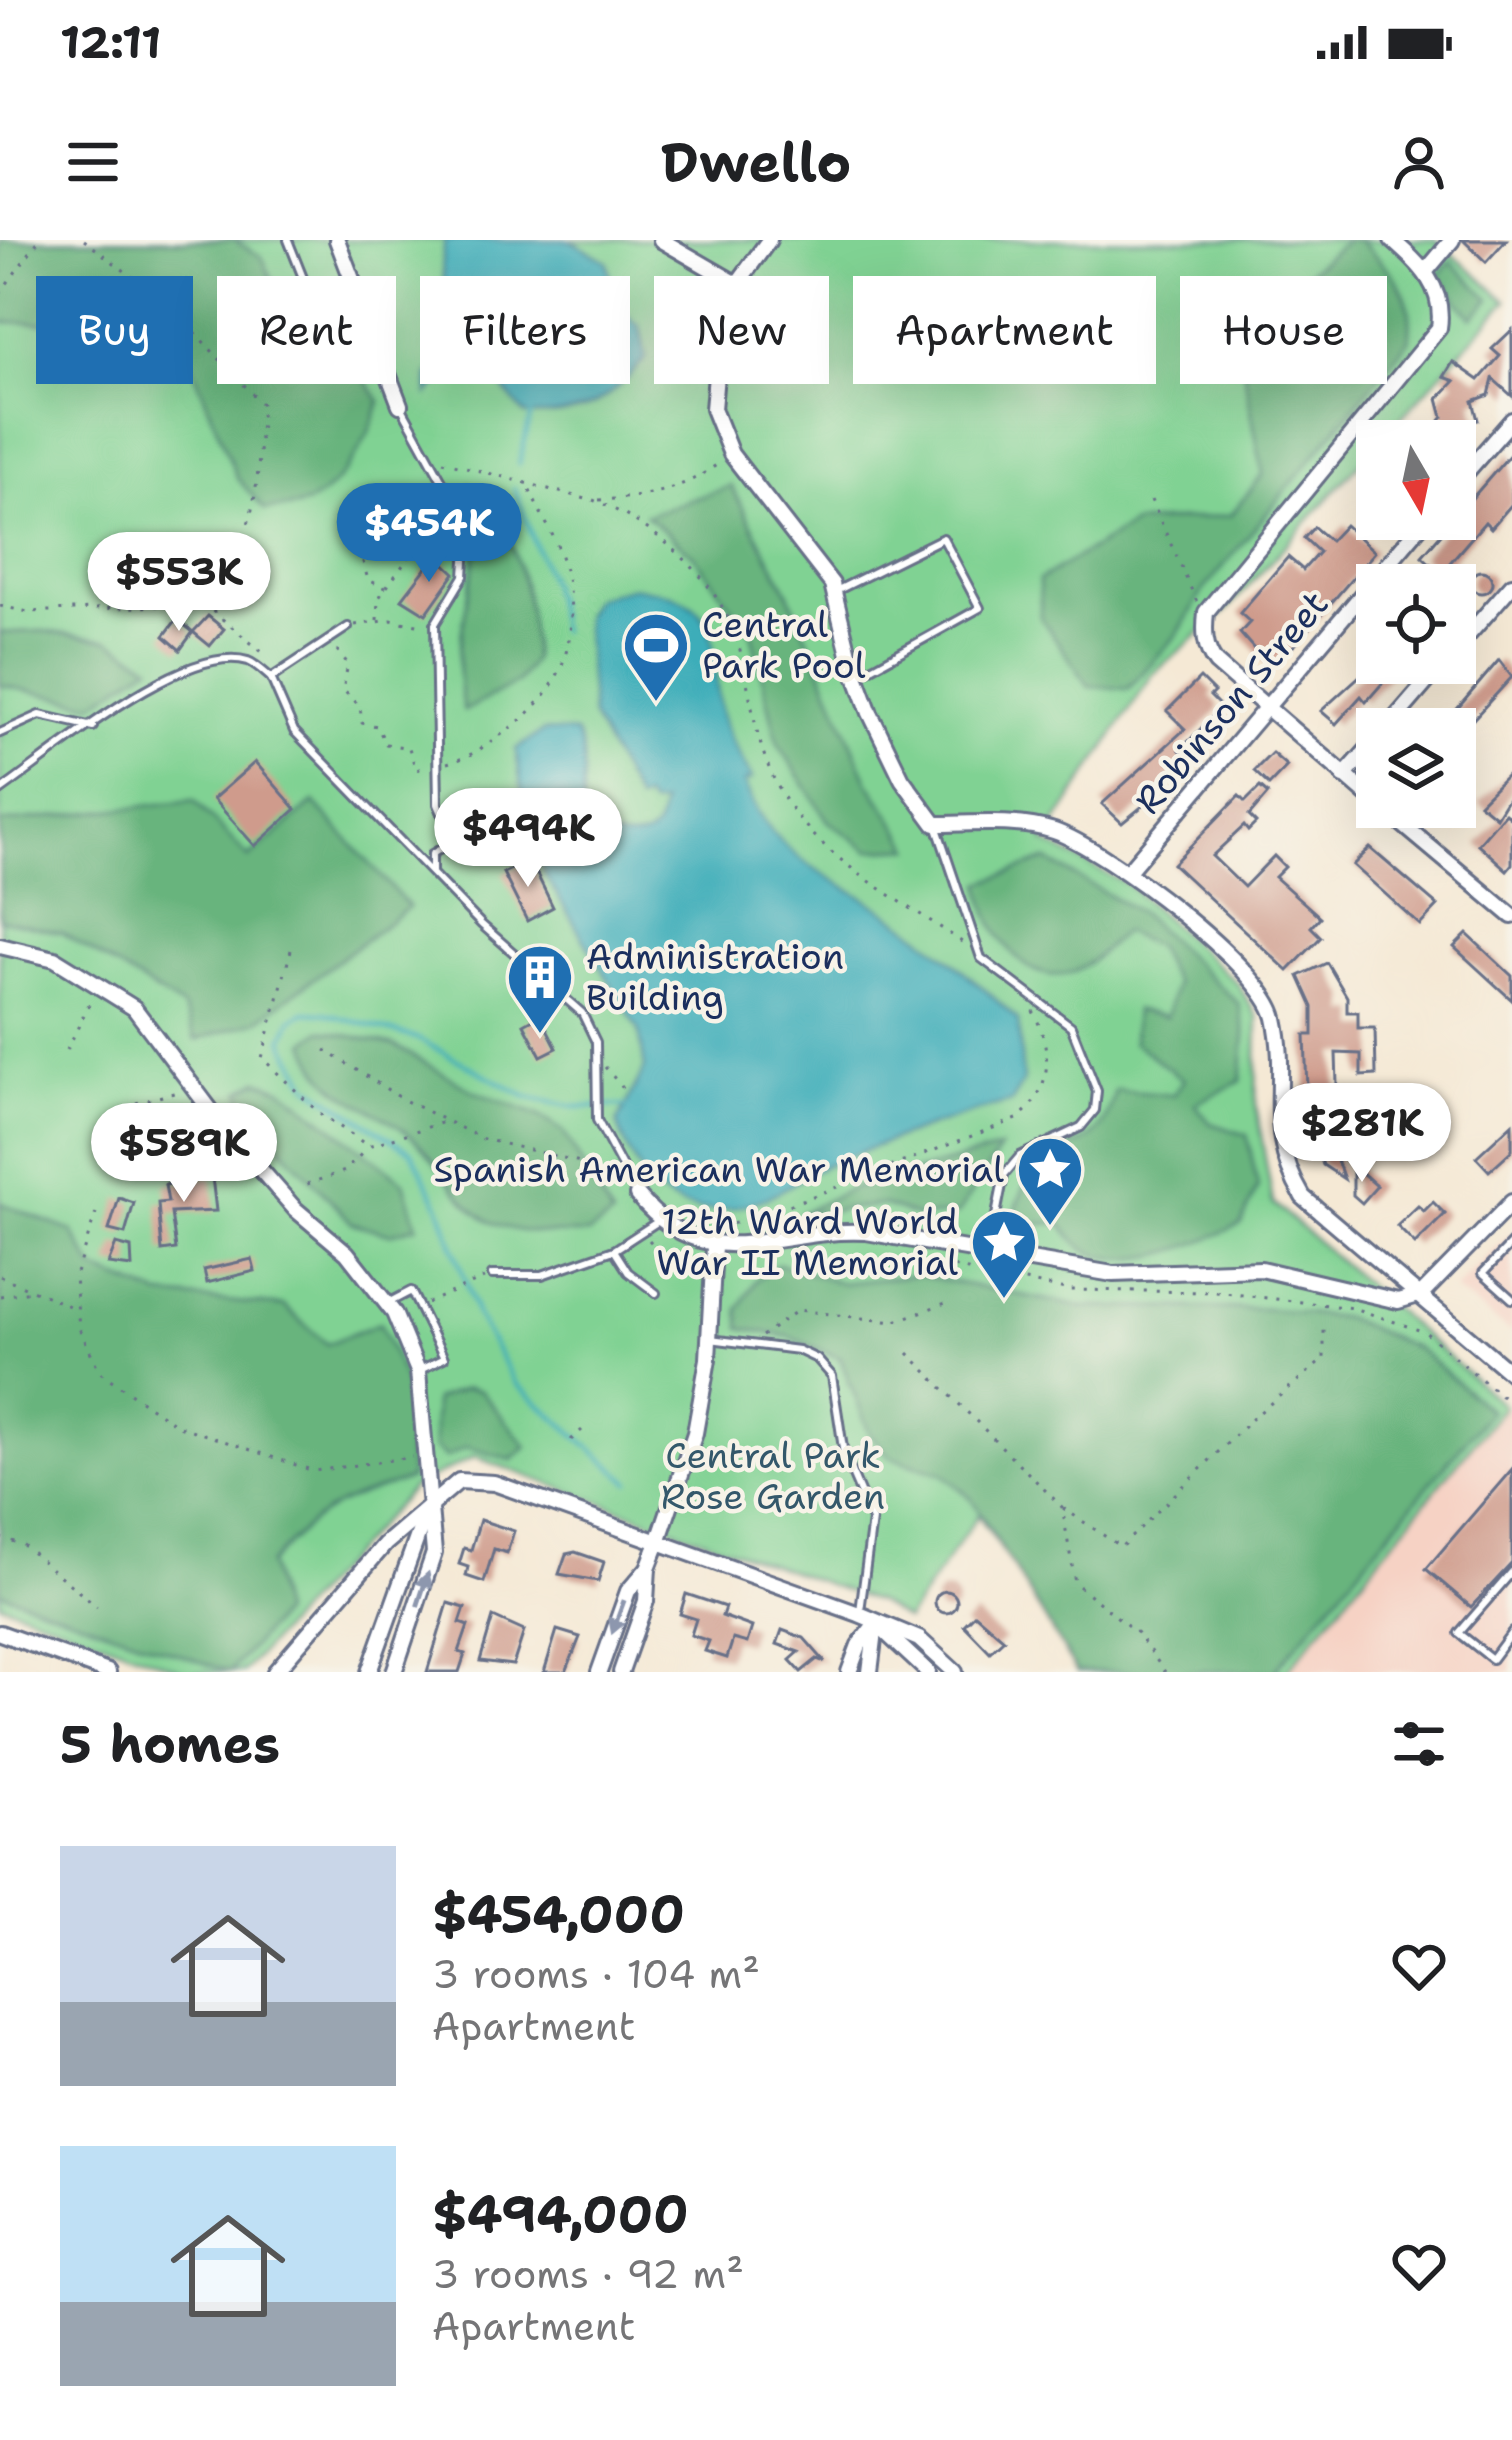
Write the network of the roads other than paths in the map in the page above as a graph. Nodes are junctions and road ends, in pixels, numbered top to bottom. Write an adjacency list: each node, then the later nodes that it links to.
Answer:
1 (288, 240): 8 (lane)
2 (337, 240): 9 (street)
3 (661, 240): 10 (street)
4 (769, 240): 11 (street)
5 (1392, 240): 7 (street)
6 (1452, 240): 7 (street)
7 (1426, 271): 25 (street)
8 (302, 276)
9 (351, 276)
10 (723, 276)
11 (743, 276)
12 (392, 384): 14 (street)
13 (715, 384): 19 (street)
14 (400, 405): 36 (lane)
15 (1512, 420): 16 (street)
16 (1476, 461)
17 (1408, 540): 25 (street, Robinson Street)
18 (1512, 585): 20 (street)
19 (835, 592): 22 (street); 22 (lane)
20 (1476, 626)
21 (348, 627): 23 (lane)
22 (856, 676): 33 (street)
23 (271, 678): 27 (lane); 38 (lane)
24 (1425, 684): 26 (street)
25 (1265, 704): 30 (street); 37 (street, Robinson Street)
26 (1404, 708)
27 (93, 728): 28 (lane); 32 (lane)
28 (0, 733)
29 (1356, 763): 30 (street)
30 (1345, 776): 31 (street)
31 (1356, 785)
32 (0, 791)
33 (935, 824): 37 (street); 48 (lane)
34 (527, 827): 36 (lane)
35 (1407, 828): 39 (street)
36 (444, 848): 38 (lane)
37 (1130, 870): 52 (street)
38 (432, 875): 43 (lane)
39 (1511, 912)
40 (0, 946): 41 (street)
41 (238, 1142): 42 (lane); 54 (street)
42 (219, 1158)
43 (637, 1195): 45 (street)
44 (1510, 1208): 52 (street)
45 (660, 1220): 47 (lane); 49 (street)
46 (1512, 1243): 53 (lane)
47 (614, 1250): 50 (lane); 51 (lane)
48 (989, 1252): 49 (street); 52 (street)
49 (713, 1254): 55 (street)
50 (492, 1275)
51 (656, 1293)
52 (1422, 1294): 56 (street)
53 (1512, 1299)
54 (387, 1304): 57 (street); 57 (lane)
55 (710, 1339): 59 (street); 62 (lane)
56 (1510, 1369)
57 (418, 1371): 58 (street)
58 (430, 1502): 59 (street); 63 (street); 65 (street, one-way to 58); 69 (street)
59 (657, 1545): 60 (street); 62 (street)
60 (647, 1568): 72 (street, one-way to 72); 73 (street)
61 (1512, 1572): 66 (lane)
62 (859, 1614): 64 (street)
63 (388, 1620): 65 (lane); 70 (street)
64 (876, 1623): 74 (street); 75 (street); 76 (street); 77 (street)
65 (409, 1628): 71 (street)
66 (1512, 1632)
67 (0, 1634): 68 (street)
68 (108, 1672)
69 (275, 1672)
70 (369, 1672)
71 (394, 1672)
72 (599, 1672)
73 (621, 1672)
74 (849, 1672)
75 (870, 1672)
76 (928, 1672)
77 (955, 1672)

